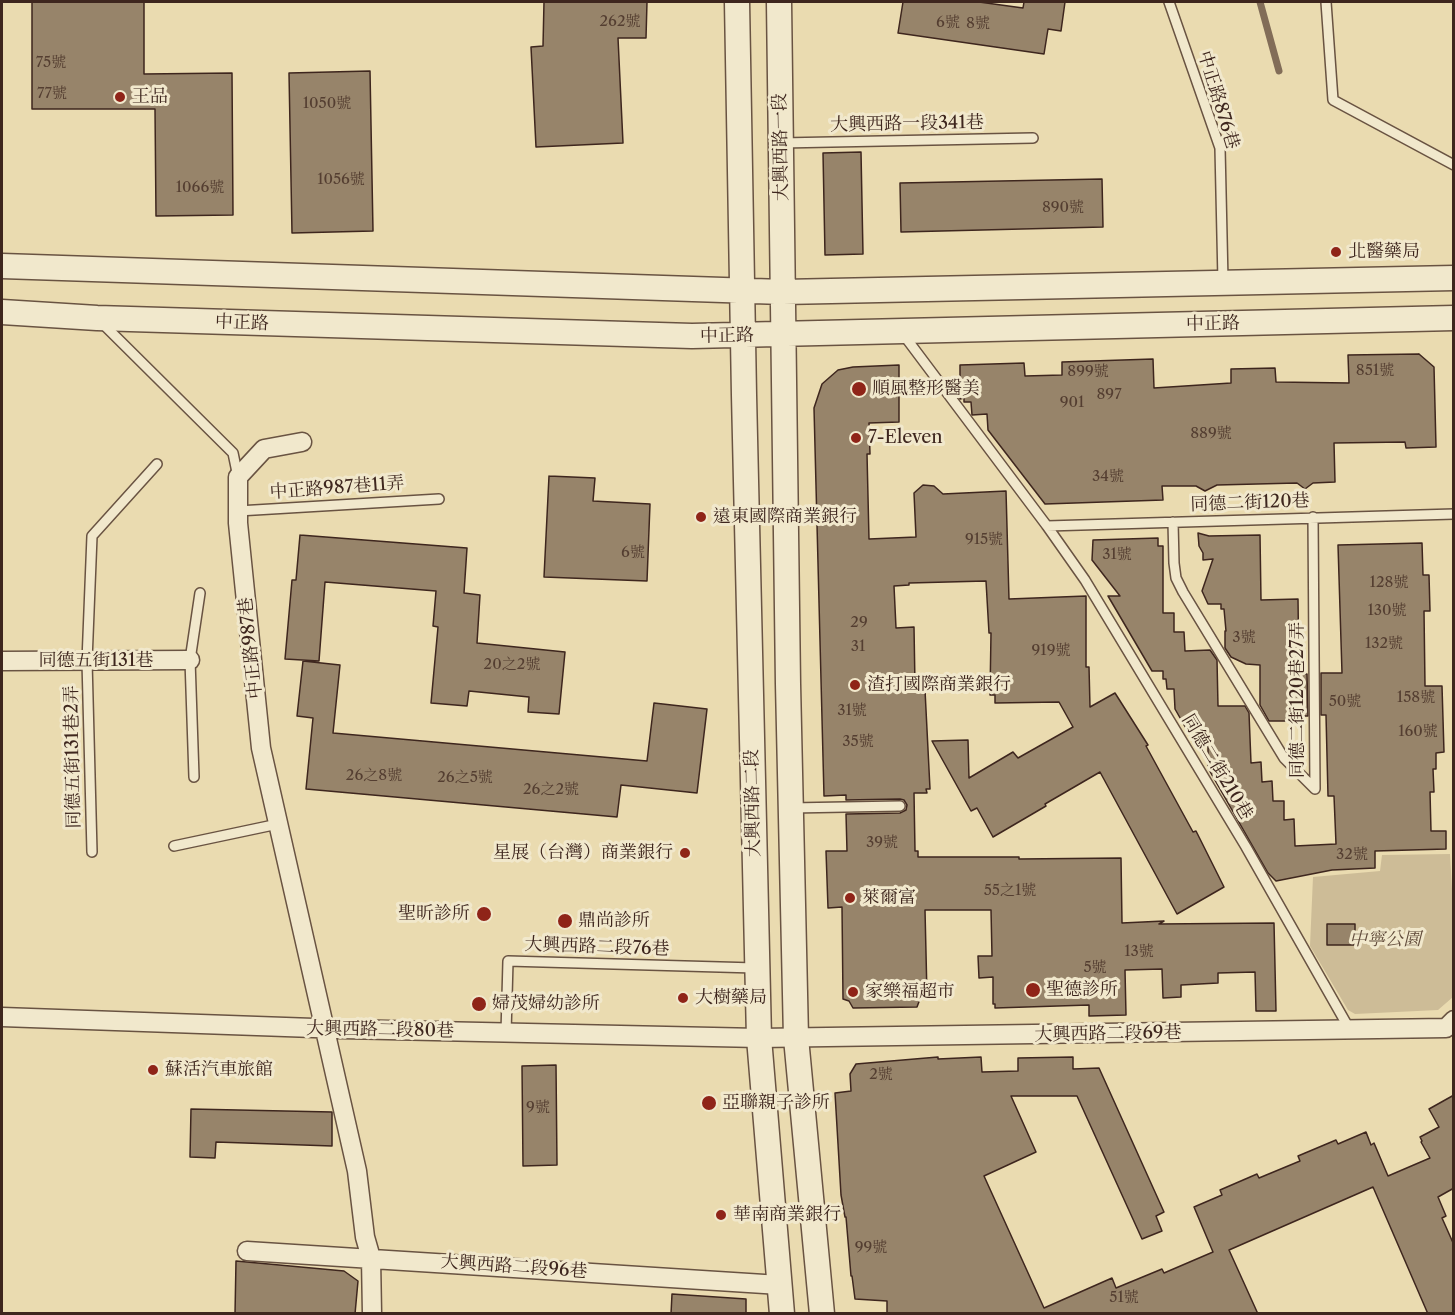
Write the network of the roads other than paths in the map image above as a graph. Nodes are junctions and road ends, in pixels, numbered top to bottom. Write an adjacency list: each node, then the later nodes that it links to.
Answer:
1 (737, 2): 11 (street)
2 (779, 2): 6 (street, 大興西路一段)
3 (1168, 2): 10 (lane, 中正路876巷)
4 (1326, 2): 7 (lane)
5 (1034, 138): 6 (lane, 大興西路一段341巷)
6 (781, 143): 12 (street, 大興西路一段)
7 (1454, 165)
8 (2, 266): 11 (street)
9 (1454, 278): 10 (street)
10 (1222, 284): 12 (street)
11 (743, 291): 12 (street); 18 (street, 大興西路二段)
12 (783, 292): 17 (street, 大興西路二段)
13 (2, 312): 14 (street, 中正路)
14 (97, 318): 18 (street, 中正路); 21 (lane, 中正路987巷)
15 (1454, 318): 16 (street, 中正路)
16 (901, 332): 17 (street, 中正路); 27 (lane, 同德二街210巷)
17 (784, 335): 18 (street, 中正路); 34 (street, 大興西路二段)
18 (743, 336): 38 (street, 大興西路二段)
19 (302, 442): 21 (street)
20 (157, 464): 31 (lane, 同德五街131巷2弄)
21 (238, 477): 23 (street, 中正路987巷)
22 (439, 499): 23 (lane, 中正路987巷11弄)
23 (238, 511): 35 (street, 中正路987巷)
24 (1454, 514): 25 (lane, 同德二街120巷)
25 (1313, 517): 26 (lane, 同德二街120巷); 26 (lane, 同德二街120巷27弄)
26 (1173, 522): 27 (lane, 同德二街120巷)
27 (1047, 526): 42 (lane, 同德二街210巷)
28 (200, 593): 29 (lane)
29 (190, 660): 31 (street, 同德五街131巷); 32 (lane)
30 (2, 661): 31 (street, 同德五街131巷)
31 (87, 661): 37 (lane, 同德五街131巷2弄)
32 (194, 777)
33 (900, 806): 34 (lane)
34 (791, 808): 45 (street, 大興西路二段)
35 (278, 824): 36 (lane); 41 (street, 中正路987巷)
36 (174, 846)
37 (92, 852)
38 (757, 968): 43 (lane, 大興西路二段76巷); 44 (street, 大興西路二段)
39 (2, 1017): 41 (street, 大興西路二段80巷)
40 (1454, 1020): 42 (street, 大興西路二段69巷)
41 (323, 1029): 43 (street, 大興西路二段80巷); 47 (street, 中正路987巷)
42 (1350, 1030): 45 (street, 大興西路二段69巷)
43 (506, 1033): 44 (street, 大興西路二段80巷)
44 (759, 1038): 45 (street, 大興西路二段69巷); 48 (street, 大興西路二段)
45 (796, 1038): 51 (street, 大興西路二段)
46 (247, 1251): 47 (street, 大興西路二段96巷)
47 (370, 1258): 48 (street, 大興西路二段96巷); 49 (street, 中正路987巷)
48 (780, 1285): 50 (street, 大興西路二段)
49 (372, 1314)
50 (782, 1314)
51 (822, 1314)

